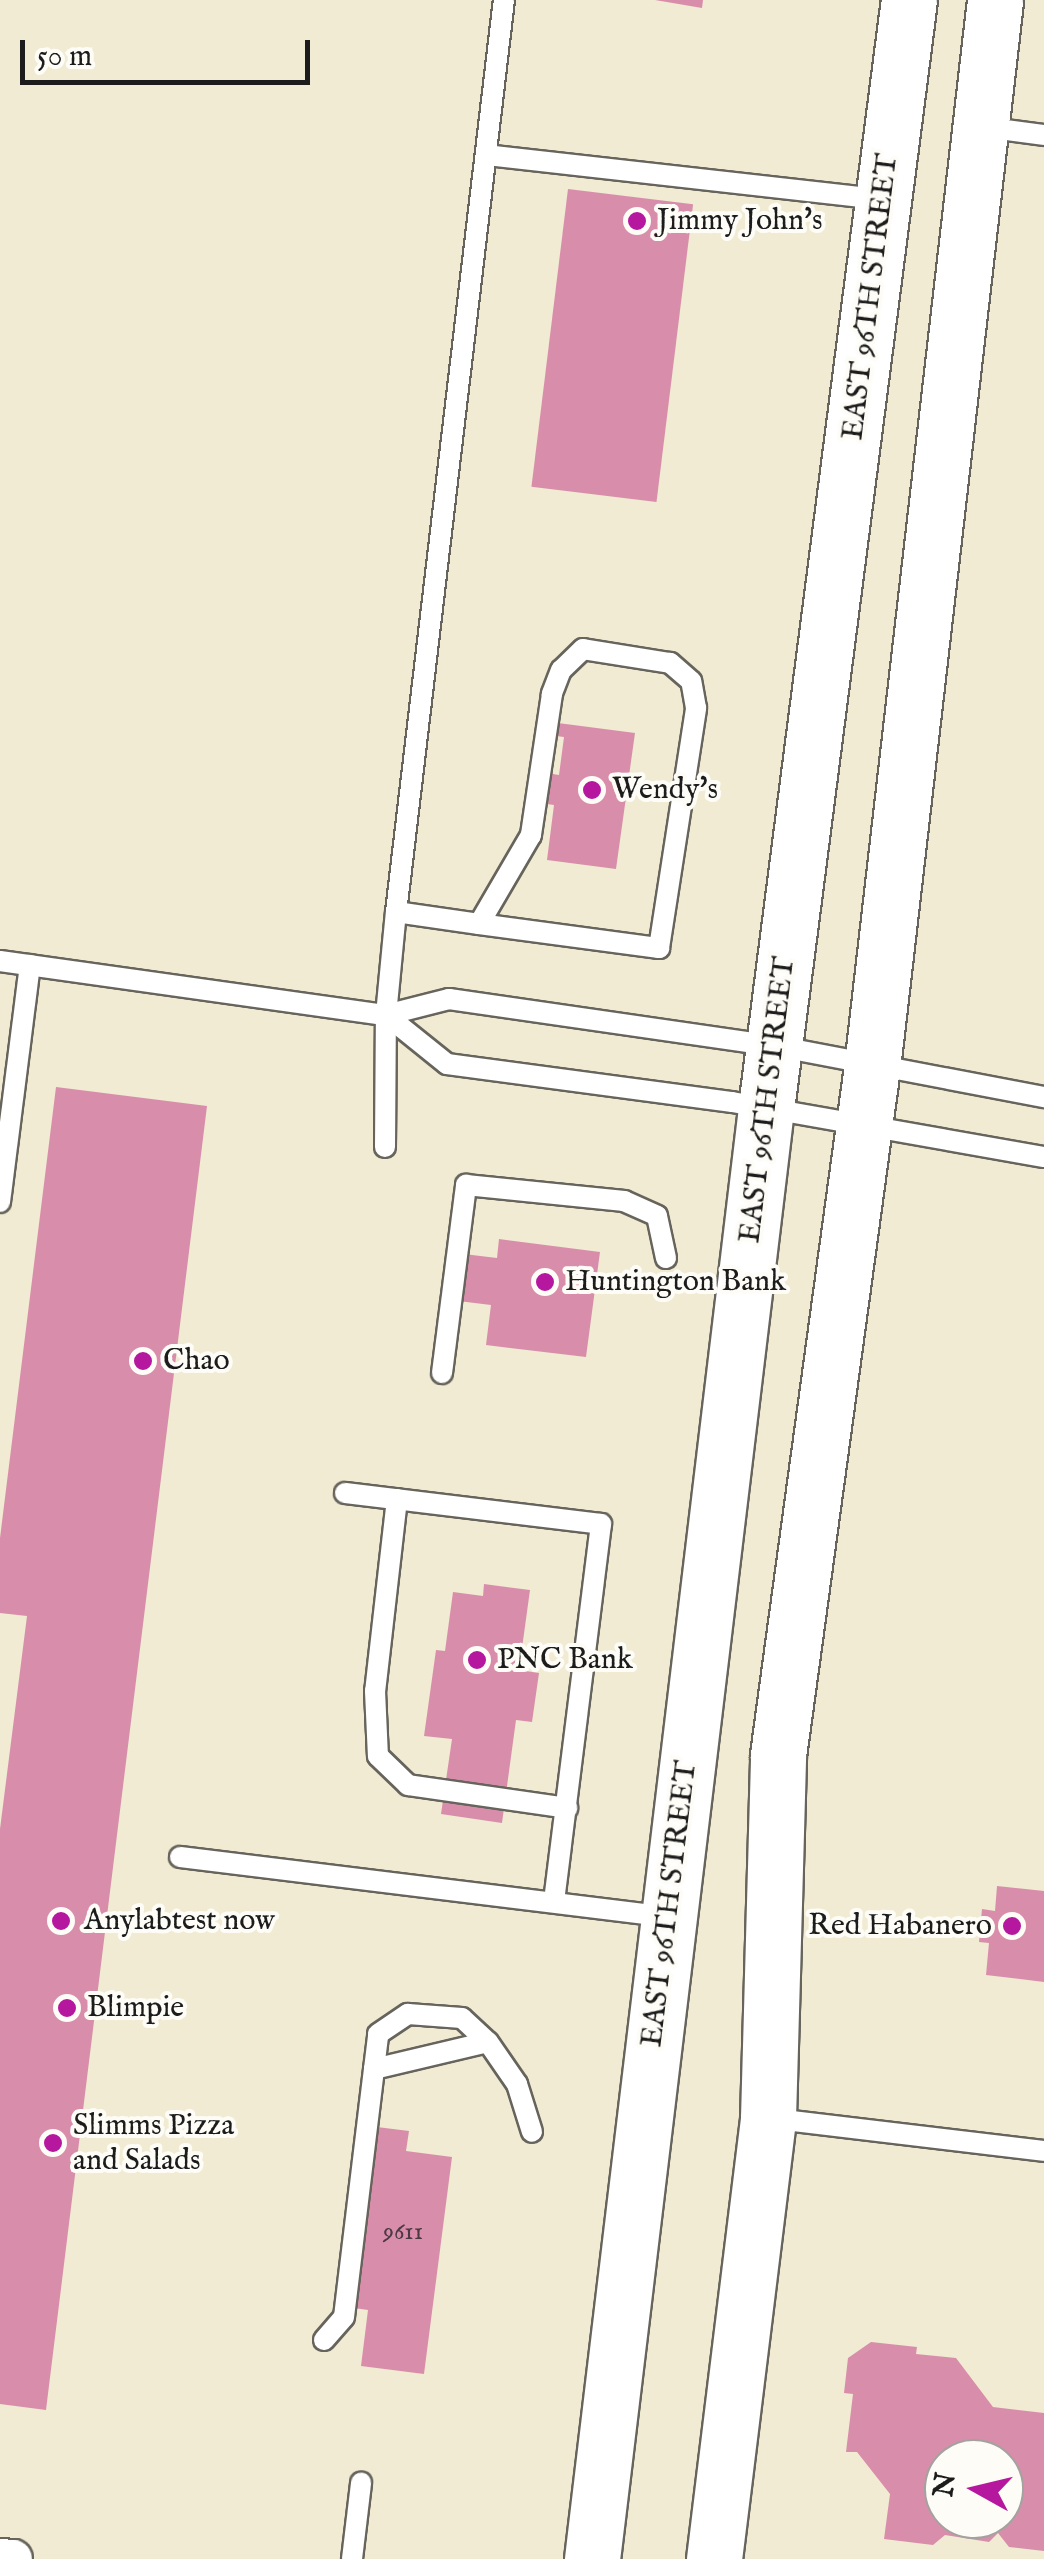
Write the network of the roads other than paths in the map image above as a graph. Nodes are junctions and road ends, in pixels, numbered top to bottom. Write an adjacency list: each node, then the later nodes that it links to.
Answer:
1 (504, 0): 6 (lane)
2 (909, 0): 7 (main road, EAST 96TH STREET)
3 (995, 0): 4 (main road)
4 (981, 127): 5 (lane); 14 (main road)
5 (1044, 135)
6 (486, 155): 7 (lane); 8 (lane)
7 (884, 199): 13 (main road, EAST 96TH STREET)
8 (396, 912): 9 (lane); 12 (lane)
9 (479, 924): 9 (lane)
10 (0, 961): 11 (lane)
11 (30, 965): 12 (lane); 20 (lane)
12 (386, 1015): 13 (lane); 16 (lane); 18 (lane)
13 (776, 1046): 14 (lane); 16 (main road, EAST 96TH STREET)
14 (872, 1067): 15 (lane); 17 (main road)
15 (1044, 1097)
16 (766, 1108): 17 (lane); 28 (main road, EAST 96TH STREET)
17 (863, 1124): 19 (lane); 31 (main road)
18 (385, 1147)
19 (1044, 1157)
20 (0, 1202)
21 (666, 1258): 22 (lane)
22 (442, 1372)
23 (345, 1492): 24 (lane)
24 (397, 1499): 25 (lane); 25 (lane)
25 (567, 1808): 27 (lane)
26 (180, 1857): 27 (lane)
27 (554, 1901): 28 (lane)
28 (668, 1917): 39 (main road, EAST 96TH STREET)
29 (488, 2042): 30 (lane); 30 (lane); 32 (lane)
30 (374, 2069): 34 (lane)
31 (768, 2118): 33 (lane); 40 (main road)
32 (532, 2132)
33 (1044, 2151)
34 (324, 2340)
35 (361, 2483): 38 (lane)
36 (0, 2558): 37 (street)
37 (13, 2559)
38 (352, 2559)
39 (592, 2559)
40 (714, 2559)

